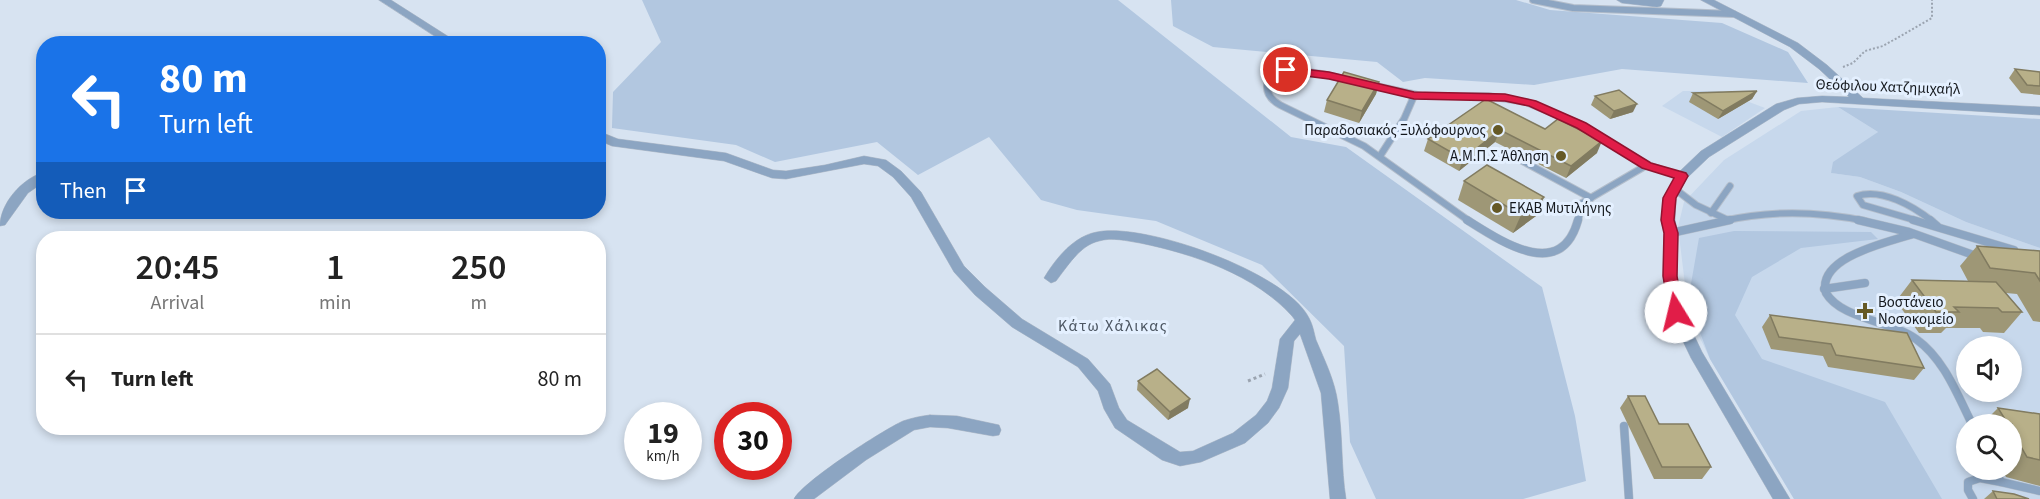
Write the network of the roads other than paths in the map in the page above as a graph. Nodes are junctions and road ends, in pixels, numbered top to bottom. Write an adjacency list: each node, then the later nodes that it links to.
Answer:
1 (384, 0): 7 (street)
2 (1533, 0): 6 (lane)
3 (1622, 0): 4 (street)
4 (1659, 0)
5 (1706, 0): 6 (street)
6 (1733, 14): 11 (street)
7 (442, 36)
8 (1355, 81): 14 (lane)
9 (1365, 84): 10 (lane)
10 (1414, 96): 14 (lane); 16 (lane)
11 (1859, 100): 12 (street, Θεόφιλου Χατζημιχαήλ); 17 (street, Θεόφιλου Χατζημιχαήλ)
12 (2040, 111)
13 (606, 139): 34 (street)
14 (1380, 156): 21 (lane)
15 (1515, 157): 21 (lane)
16 (1647, 165): 17 (lane); 21 (lane)
17 (1682, 176): 20 (street, Θεόφιλου Χατζημιχαήλ)
18 (36, 180): 24 (street)
19 (1730, 186): 22 (lane)
20 (1675, 189): 22 (lane); 26 (street, Θεόφιλου Χατζημιχαήλ)
21 (1591, 198)
22 (1711, 213): 23 (lane)
23 (1728, 220): 26 (lane); 27 (lane)
24 (0, 222)
25 (1937, 226): 25 (lane); 28 (lane); 29 (lane)
26 (1671, 233): 43 (street, Θεόφιλου Χατζημιχαήλ)
27 (1913, 234): 28 (lane); 33 (lane)
28 (1929, 237): 30 (lane)
29 (2018, 251)
30 (1988, 261)
31 (1051, 278): 34 (street)
32 (1865, 283): 33 (lane)
33 (1824, 289): 35 (lane)
34 (1303, 320): 41 (street)
35 (1967, 414)
36 (1624, 426): 42 (lane)
37 (993, 430): 40 (street)
38 (2001, 482): 39 (lane); 44 (lane)
39 (2040, 491)
40 (802, 499)
41 (1338, 499)
42 (1629, 499)
43 (1782, 499)
44 (1973, 499)

